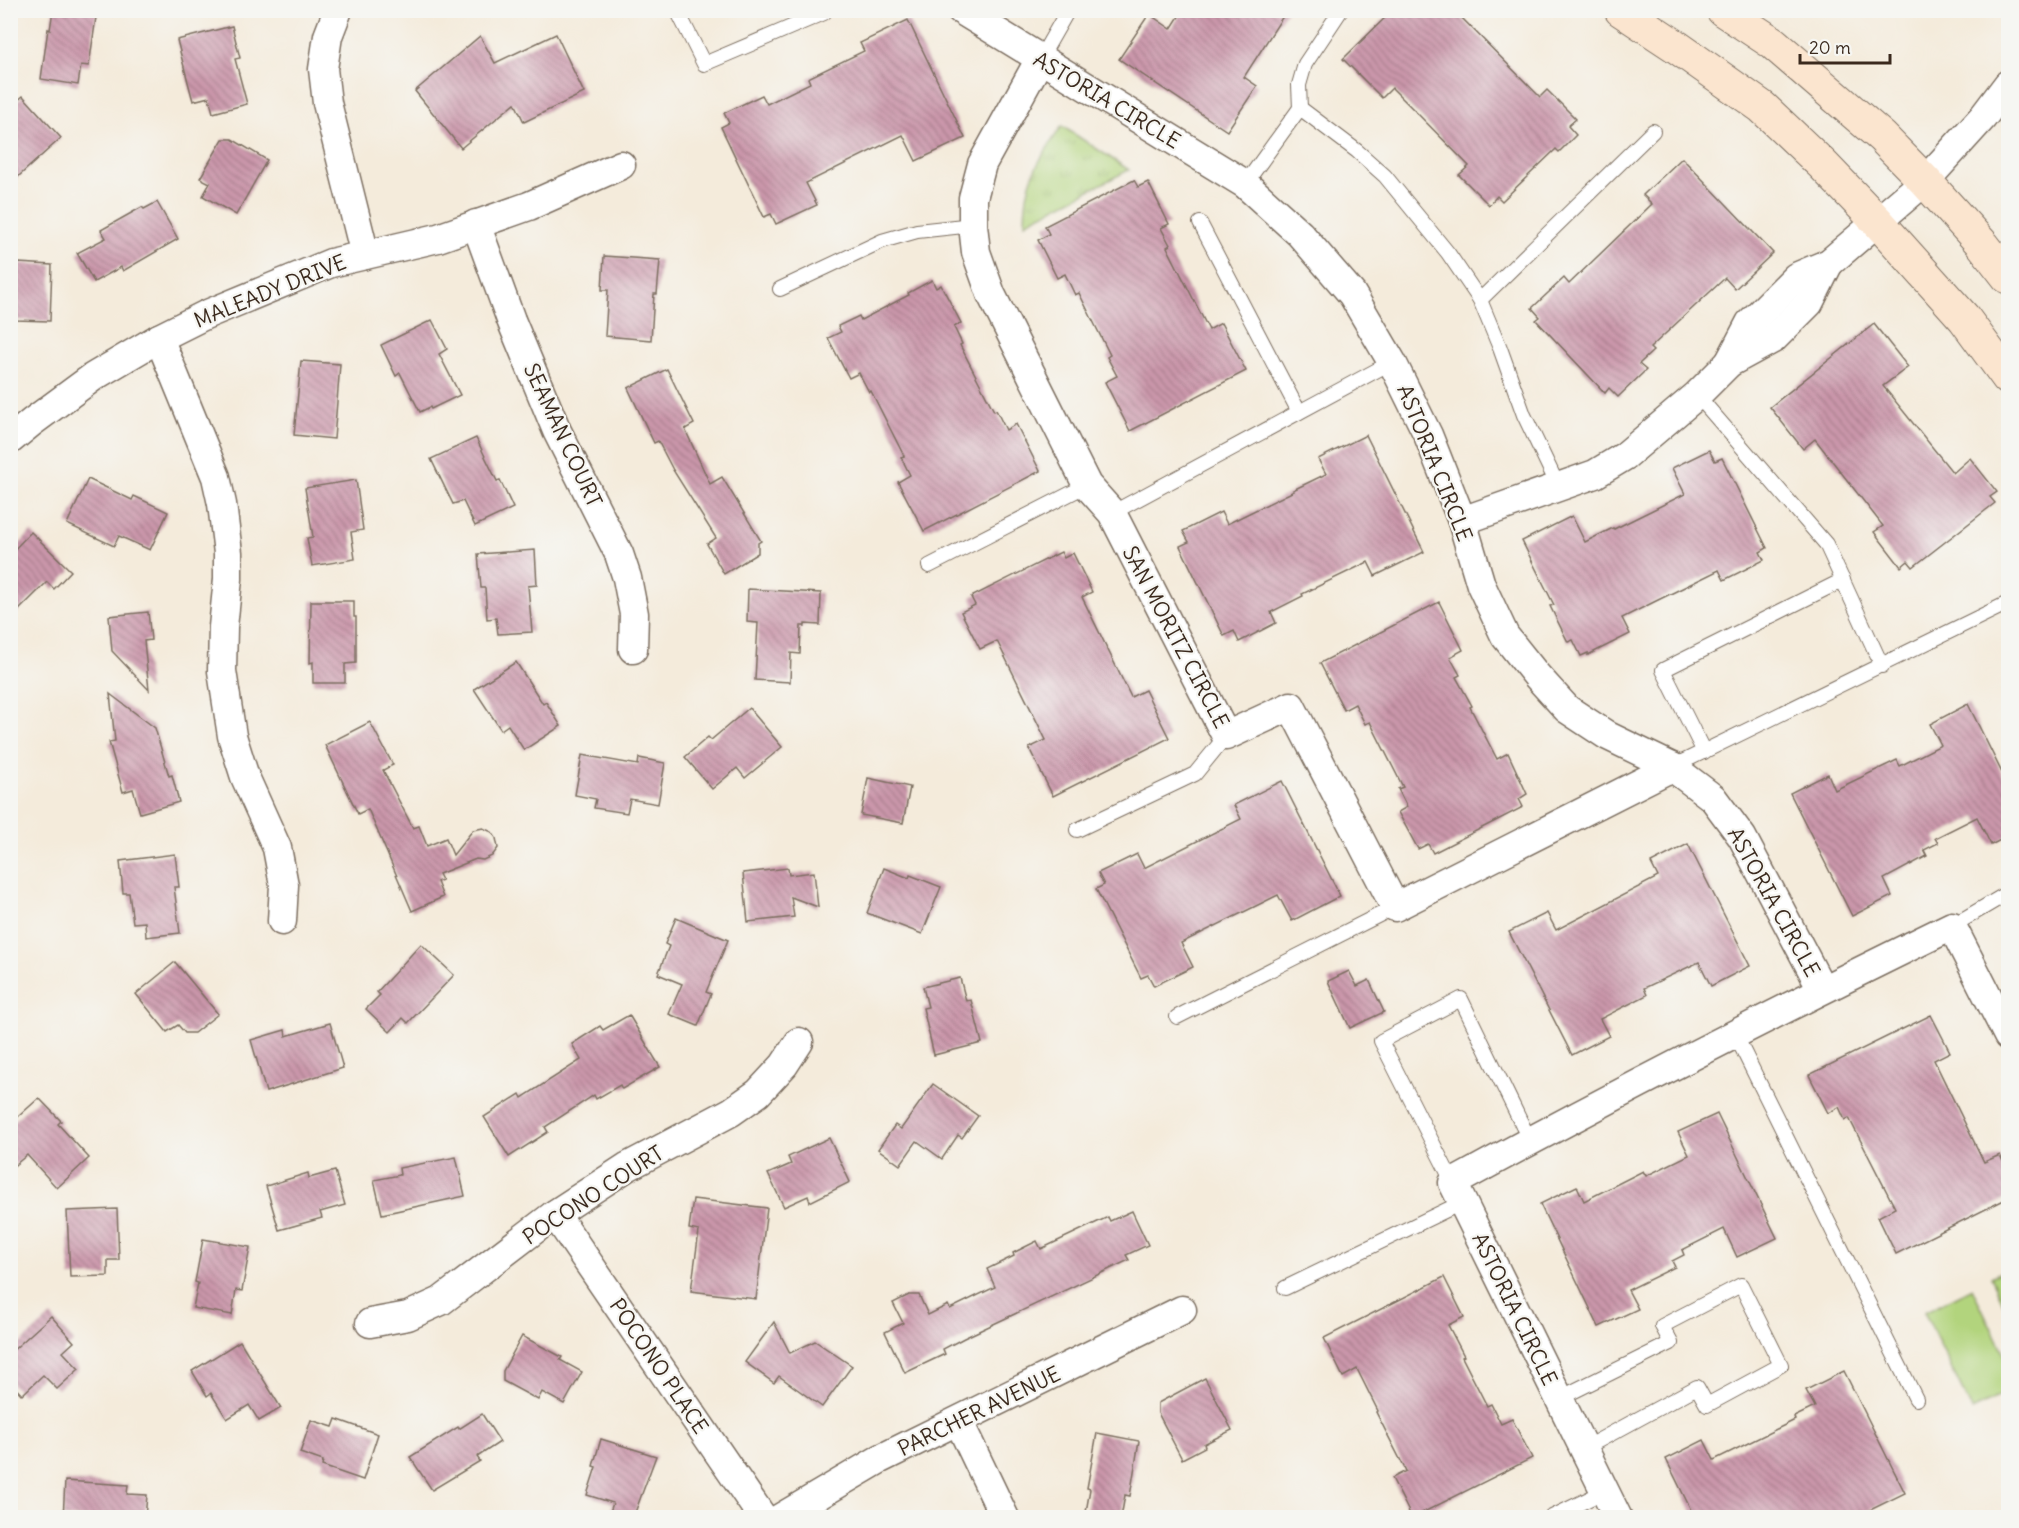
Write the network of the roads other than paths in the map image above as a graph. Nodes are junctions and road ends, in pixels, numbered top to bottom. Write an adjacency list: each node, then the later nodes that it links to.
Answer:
1 (338, 10): 20 (street)
2 (677, 10): 3 (lane)
3 (825, 10)
4 (961, 10): 9 (street, ASTORIA CIRCLE)
5 (1068, 10): 9 (lane)
6 (1341, 10): 11 (lane)
7 (1621, 10): 16 (street)
8 (1722, 10): 14 (street)
9 (1040, 58): 15 (street, ASTORIA CIRCLE); 19 (street, SAN MORITZ CIRCLE)
10 (2008, 84): 14 (street)
11 (1300, 108): 15 (lane); 23 (lane)
12 (1653, 131): 23 (lane)
13 (621, 165): 18 (street, MALEADY DRIVE)
14 (1925, 181): 16 (street); 21 (street)
15 (1245, 184): 25 (street, ASTORIA CIRCLE)
16 (1878, 222): 26 (street); 27 (street)
17 (1200, 223): 28 (lane)
18 (476, 224): 20 (street, MALEADY DRIVE); 37 (street, SEAMAN COURT)
19 (973, 225): 22 (lane); 30 (street, SAN MORITZ CIRCLE)
20 (365, 255): 24 (street, MALEADY DRIVE)
21 (2008, 277)
22 (780, 288)
23 (1480, 300): 31 (lane)
24 (159, 338): 29 (street, MALEADY DRIVE); 45 (street)
25 (1392, 362): 28 (lane); 33 (street, ASTORIA CIRCLE)
26 (2008, 378)
27 (1697, 395): 31 (street); 35 (lane)
28 (1299, 412): 32 (lane)
29 (10, 440)
30 (1087, 485): 32 (street, SAN MORITZ CIRCLE); 34 (lane)
31 (1559, 488): 33 (street)
32 (1112, 513): 39 (street, SAN MORITZ CIRCLE)
33 (1462, 521): 41 (street, ASTORIA CIRCLE)
34 (929, 566)
35 (1843, 580): 38 (lane); 40 (lane)
36 (2008, 603): 38 (lane)
37 (633, 649)
38 (1882, 666): 40 (lane)
39 (1226, 736): 42 (lane); 44 (street, SAN MORITZ CIRCLE)
40 (1704, 752): 41 (lane)
41 (1672, 767): 44 (street); 47 (street, ASTORIA CIRCLE)
42 (1077, 830)
43 (2008, 893): 46 (lane)
44 (1395, 907): 48 (lane)
45 (282, 921)
46 (1952, 926): 47 (street, ASTORIA CIRCLE); 50 (street)
47 (1822, 989): 49 (street, ASTORIA CIRCLE)
48 (1177, 1017)
49 (1735, 1034): 52 (street, ASTORIA CIRCLE); 59 (lane)
50 (2008, 1036)
51 (799, 1042): 54 (street, POCONO COURT)
52 (1530, 1141): 53 (street, ASTORIA CIRCLE); 53 (lane)
53 (1458, 1193): 55 (lane); 58 (street, ASTORIA CIRCLE)
54 (555, 1214): 57 (street, POCONO COURT); 63 (street, POCONO PLACE)
55 (1285, 1288)
56 (1182, 1310): 60 (street, PARCHER AVENUE)
57 (370, 1323)
58 (1558, 1399): 61 (street, ASTORIA CIRCLE); 61 (lane)
59 (1916, 1399)
60 (959, 1422): 64 (street, PARCHER AVENUE); 65 (street)
61 (1583, 1449): 62 (street, ASTORIA CIRCLE)
62 (1605, 1491): 66 (lane); 67 (street, ASTORIA CIRCLE)
63 (763, 1518)
64 (780, 1518)
65 (1005, 1518)
66 (1550, 1518)
67 (1618, 1518)

